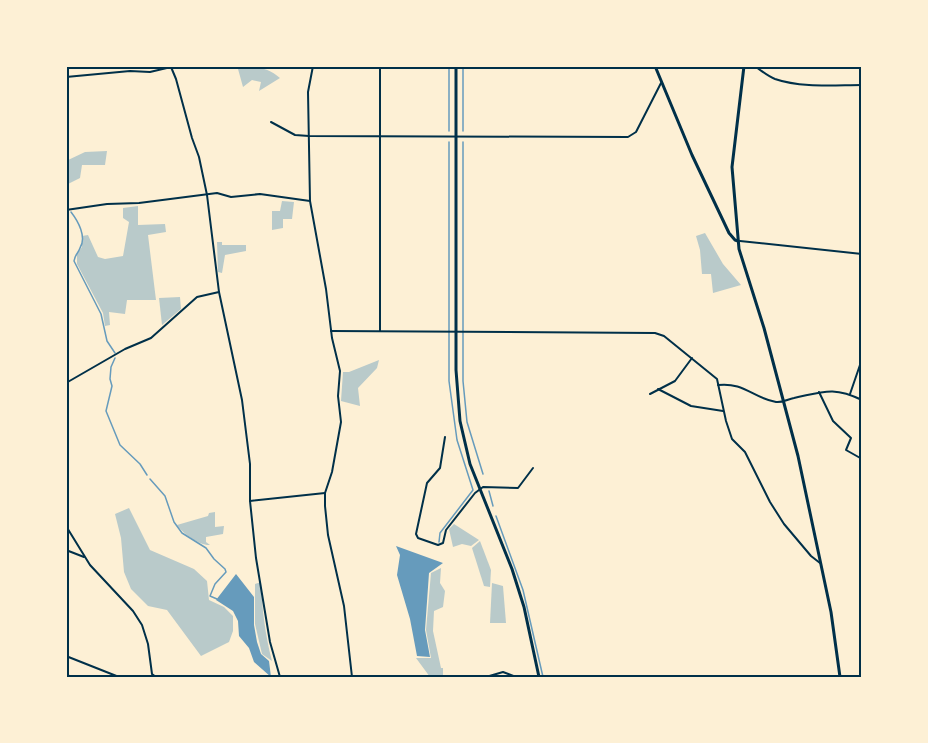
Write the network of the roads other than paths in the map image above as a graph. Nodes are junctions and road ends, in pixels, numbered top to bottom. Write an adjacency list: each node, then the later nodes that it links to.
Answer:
1 (313, 66): 11 (street)
2 (380, 66): 12 (street)
3 (456, 66): 13 (street)
4 (656, 66): 8 (street)
5 (744, 66): 17 (street)
6 (754, 66): 9 (street)
7 (66, 77): 14 (street)
8 (662, 82): 13 (street); 17 (street)
9 (862, 85)
10 (270, 122): 11 (street)
11 (309, 136): 12 (street); 15 (street)
12 (381, 136): 13 (street); 21 (street)
13 (456, 137): 22 (street)
14 (207, 195): 15 (street); 16 (street); 19 (street)
15 (310, 201): 20 (street)
16 (66, 210)
17 (738, 241): 18 (street); 31 (street)
18 (862, 254)
19 (219, 292): 25 (street); 39 (street)
20 (331, 331): 21 (street); 38 (street)
21 (380, 331): 22 (street)
22 (461, 332): 24 (street); 37 (street)
23 (862, 346): 30 (street)
24 (692, 358): 26 (street); 27 (street)
25 (66, 383)
26 (718, 385): 31 (street); 33 (street)
27 (658, 389): 29 (street); 33 (street)
28 (819, 392): 30 (street); 31 (street); 35 (street)
29 (650, 394)
30 (850, 394): 32 (street)
31 (784, 400): 43 (street)
32 (862, 400)
33 (723, 411): 43 (street)
34 (445, 437): 37 (street)
35 (862, 459)
36 (533, 468): 37 (street)
37 (480, 489): 53 (street)
38 (325, 493): 39 (street); 50 (street)
39 (250, 501): 49 (street)
40 (66, 526): 42 (street)
41 (66, 550): 42 (street)
42 (84, 557): 48 (street)
43 (821, 564): 54 (street)
44 (66, 656): 47 (street)
45 (66, 673): 46 (street)
46 (70, 677)
47 (119, 677)
48 (156, 677)
49 (280, 677)
50 (352, 677)
51 (486, 677): 52 (street)
52 (516, 677)
53 (539, 677)
54 (840, 677)

